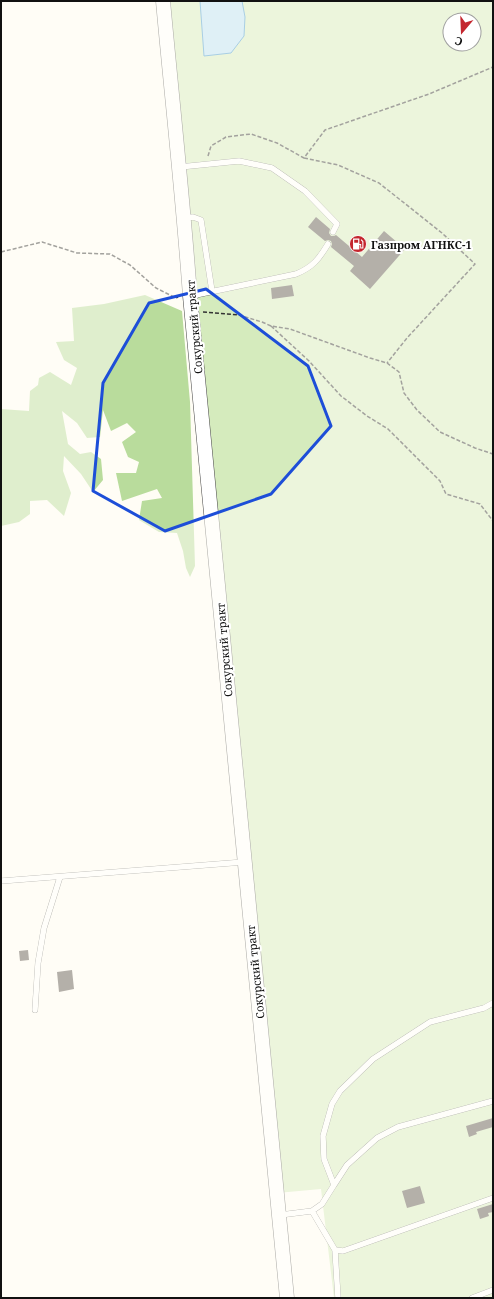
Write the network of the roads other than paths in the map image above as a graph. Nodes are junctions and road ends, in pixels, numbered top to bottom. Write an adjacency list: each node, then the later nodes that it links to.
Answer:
1 (163, 1): 2 (street, Сокурский тракт)
2 (178, 167): 3 (street, Сокурский тракт); 4 (lane)
3 (185, 218): 6 (lane); 7 (street, Сокурский тракт)
4 (334, 232)
5 (328, 244): 6 (lane)
6 (212, 291): 7 (lane)
7 (190, 296): 8 (street, Сокурский тракт)
8 (244, 862): 9 (lane); 17 (street, Сокурский тракт)
9 (60, 877): 10 (lane); 12 (lane)
10 (1, 881)
11 (493, 1003): 14 (lane)
12 (35, 1010)
13 (493, 1102): 14 (lane)
14 (334, 1185): 16 (lane)
15 (493, 1198): 18 (lane)
16 (312, 1211): 17 (lane); 18 (lane)
17 (279, 1215): 20 (street, Сокурский тракт)
18 (335, 1250): 21 (lane)
19 (493, 1290): 22 (lane)
20 (287, 1298)
21 (338, 1298)
22 (472, 1298)

